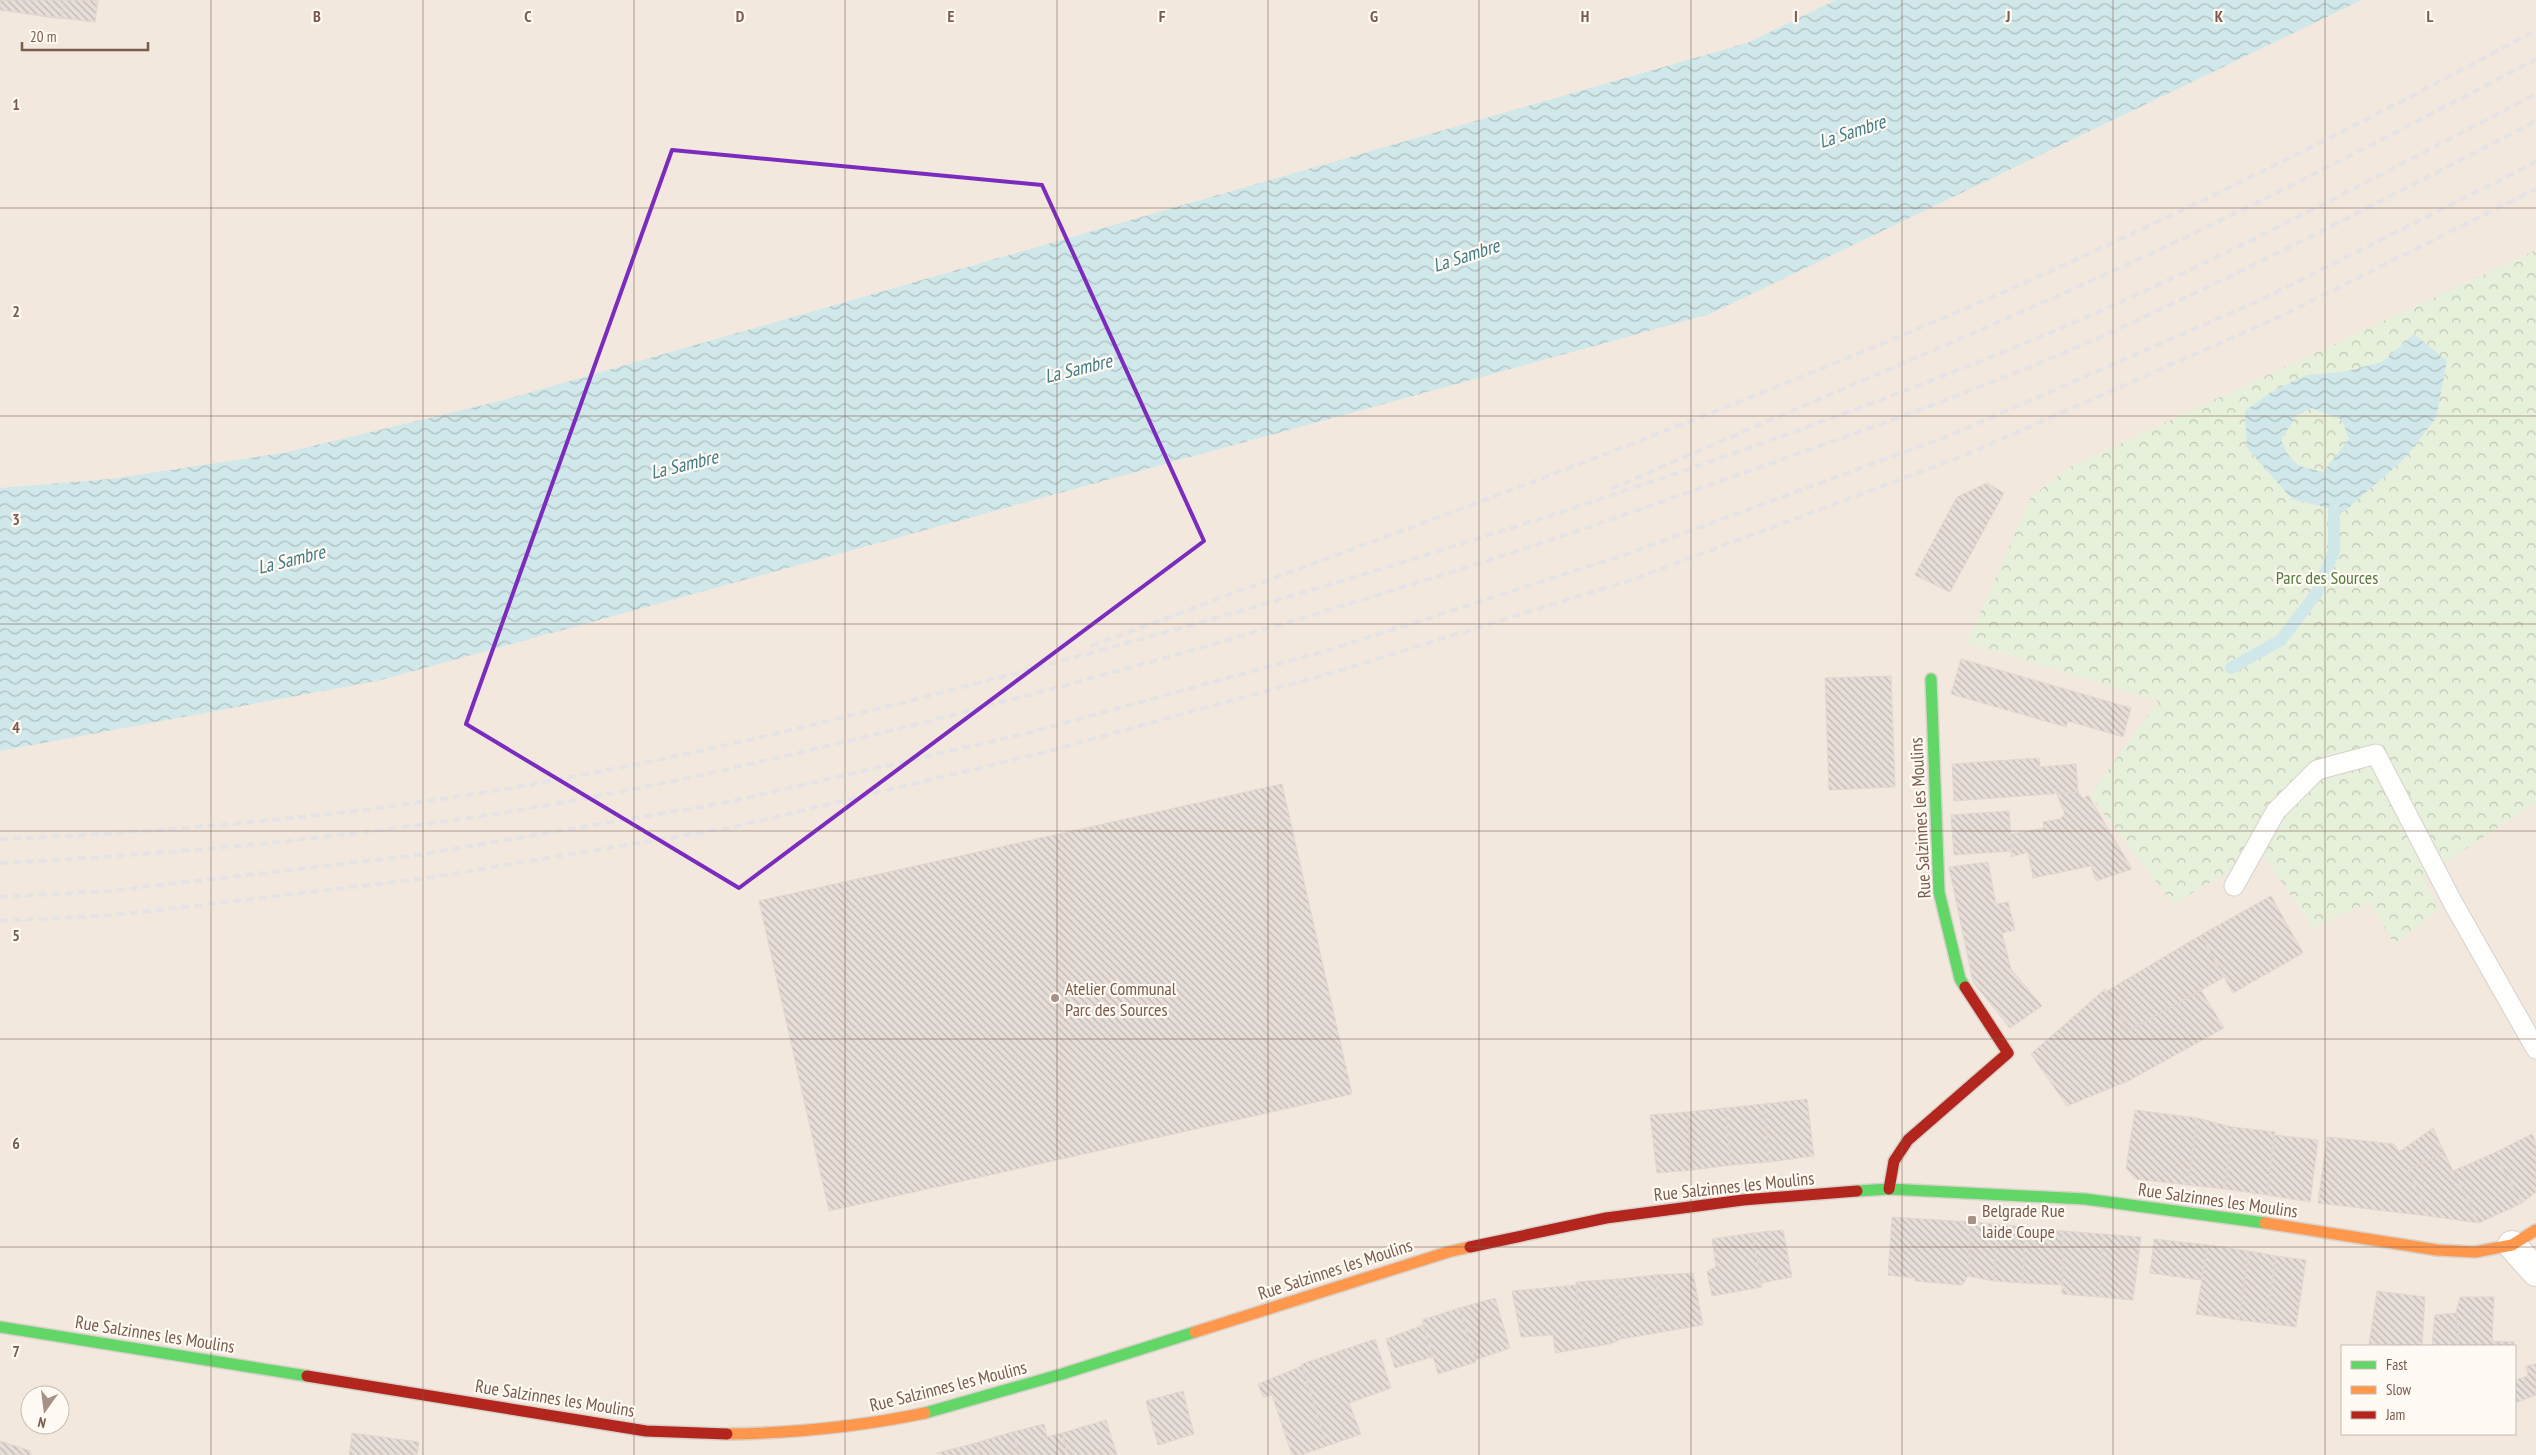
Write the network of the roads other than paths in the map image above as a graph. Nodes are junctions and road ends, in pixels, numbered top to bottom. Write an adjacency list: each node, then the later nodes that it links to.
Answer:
1 (1931, 679): 4 (street, Rue Salzinnes les Moulins)
2 (2234, 886): 3 (lane)
3 (2536, 1049)
4 (1889, 1189): 6 (street, Rue Salzinnes les Moulins); 8 (street, Rue Salzinnes les Moulins)
5 (2536, 1230): 6 (street, Rue Salzinnes les Moulins)
6 (2512, 1245): 7 (street)
7 (2536, 1272)
8 (0, 1327)

